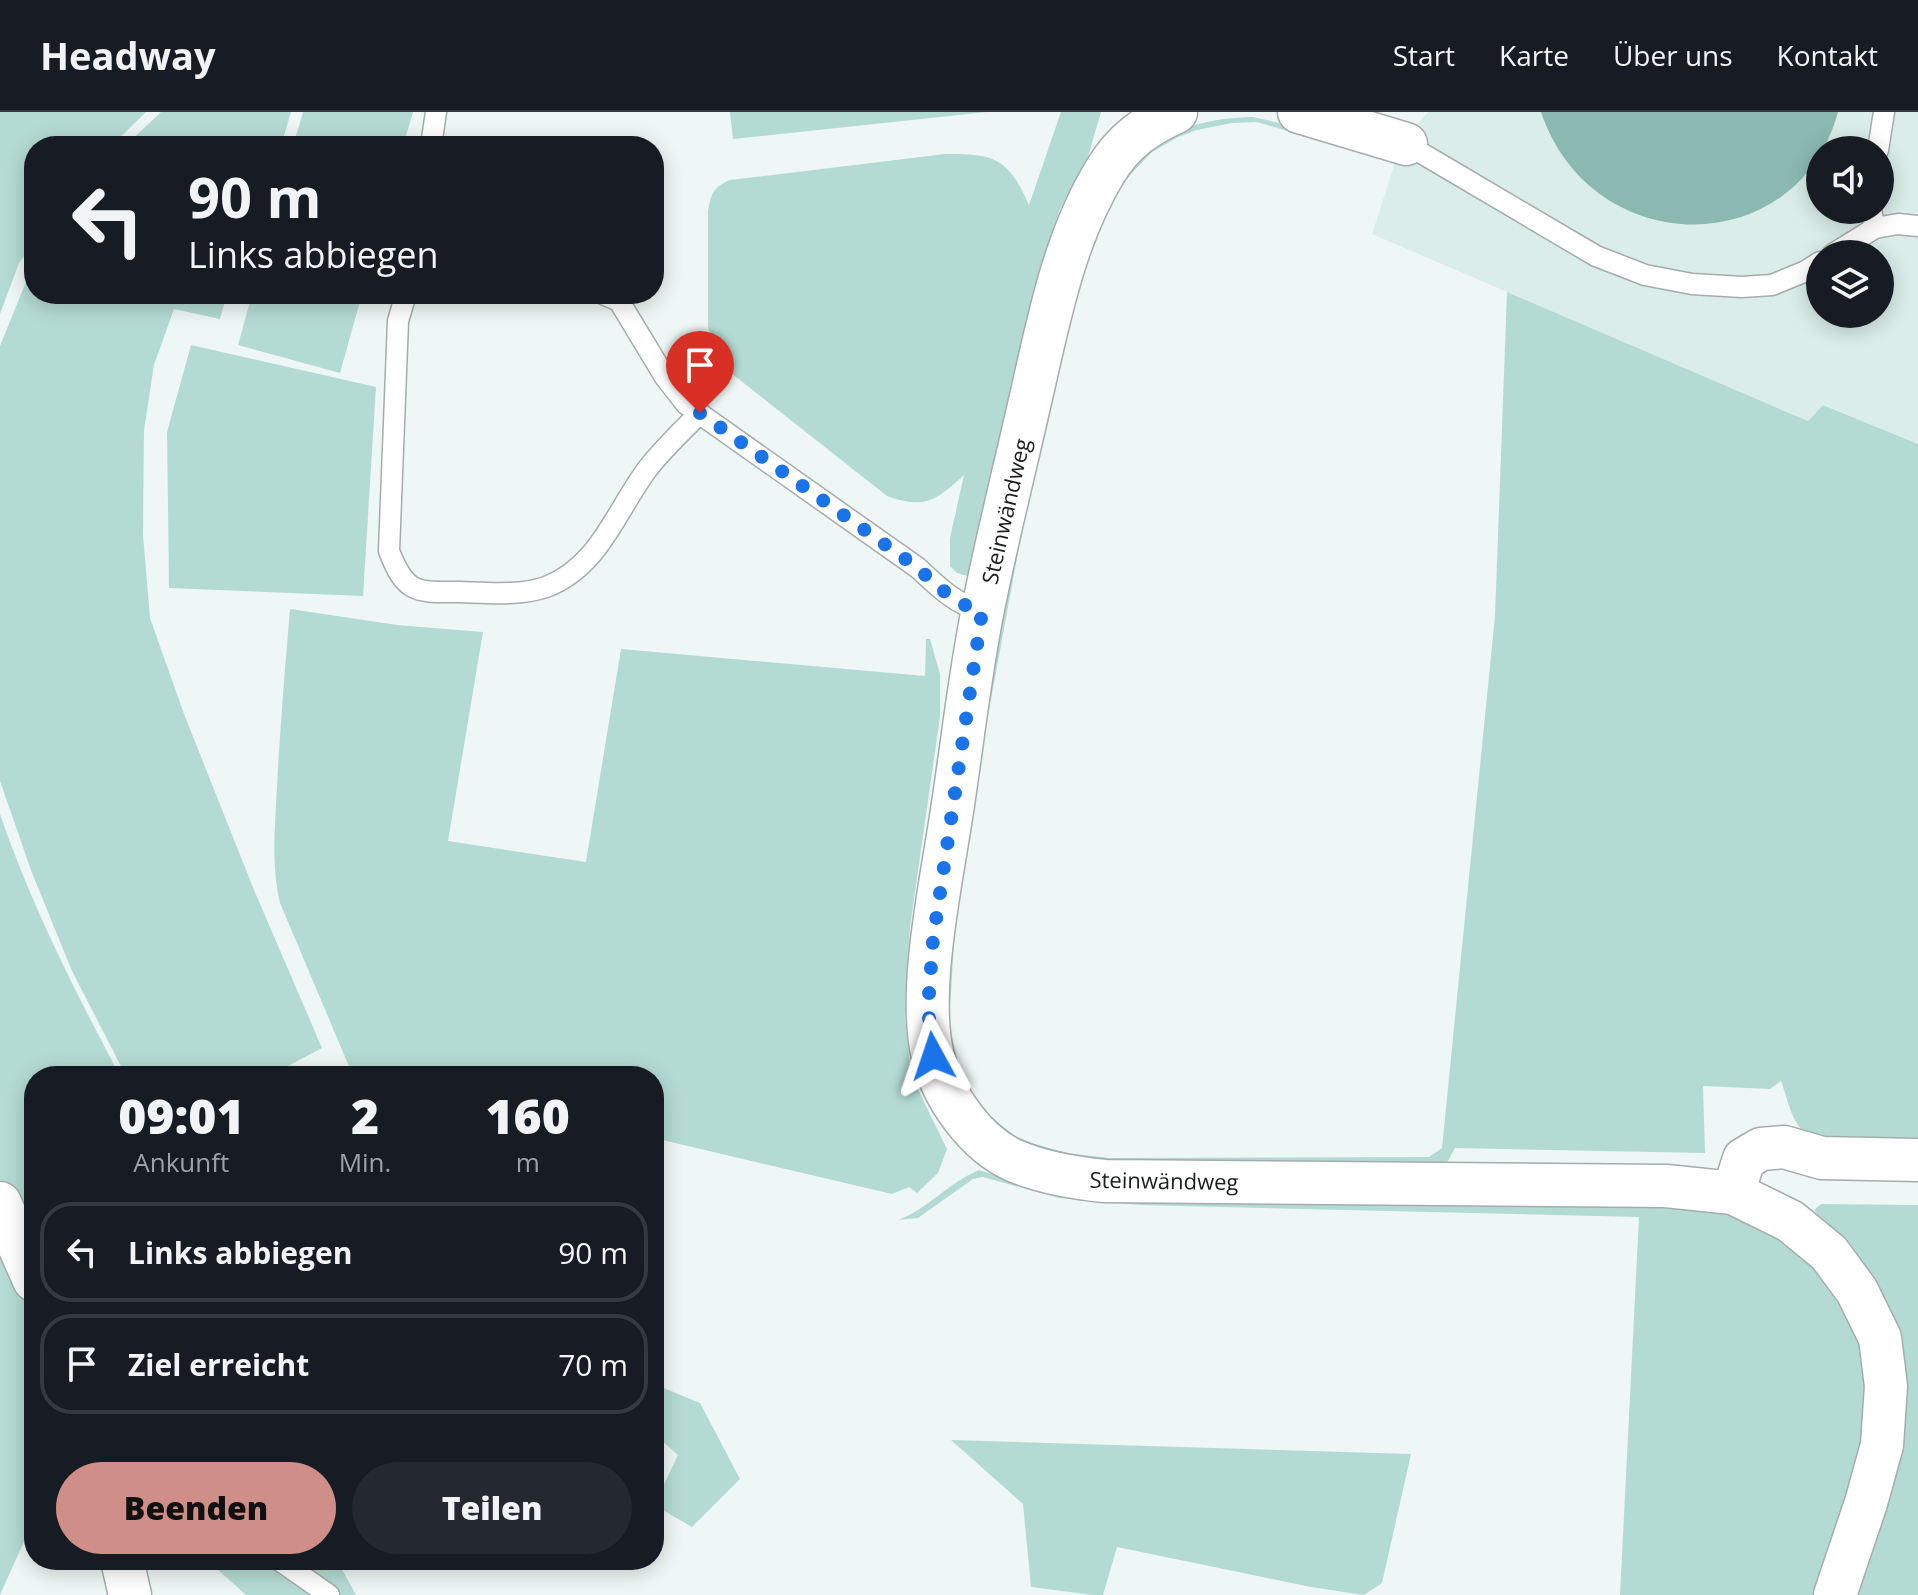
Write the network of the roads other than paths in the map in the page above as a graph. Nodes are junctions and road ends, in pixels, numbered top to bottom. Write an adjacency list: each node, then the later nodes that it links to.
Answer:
1 (436, 112): 5 (lane)
2 (1176, 112): 16 (street, Steinwändweg)
3 (1299, 112): 7 (street)
4 (1884, 112): 6 (lane)
5 (432, 136)
6 (1880, 136)
7 (1406, 144): 12 (lane)
8 (1894, 223): 10 (lane)
9 (1867, 224): 11 (lane)
10 (1918, 226)
11 (1849, 240)
12 (1806, 271)
13 (403, 304): 15 (lane)
14 (621, 304): 15 (lane)
15 (700, 413): 16 (lane)
16 (982, 612): 18 (street, Steinwändweg)
17 (1918, 1160): 18 (street)
18 (1733, 1193): 25 (street, Steinwändweg)
19 (0, 1203): 20 (street)
20 (24, 1257)
21 (124, 1570): 23 (street)
22 (293, 1570): 24 (lane)
23 (130, 1595)
24 (329, 1595)
25 (1835, 1595)

